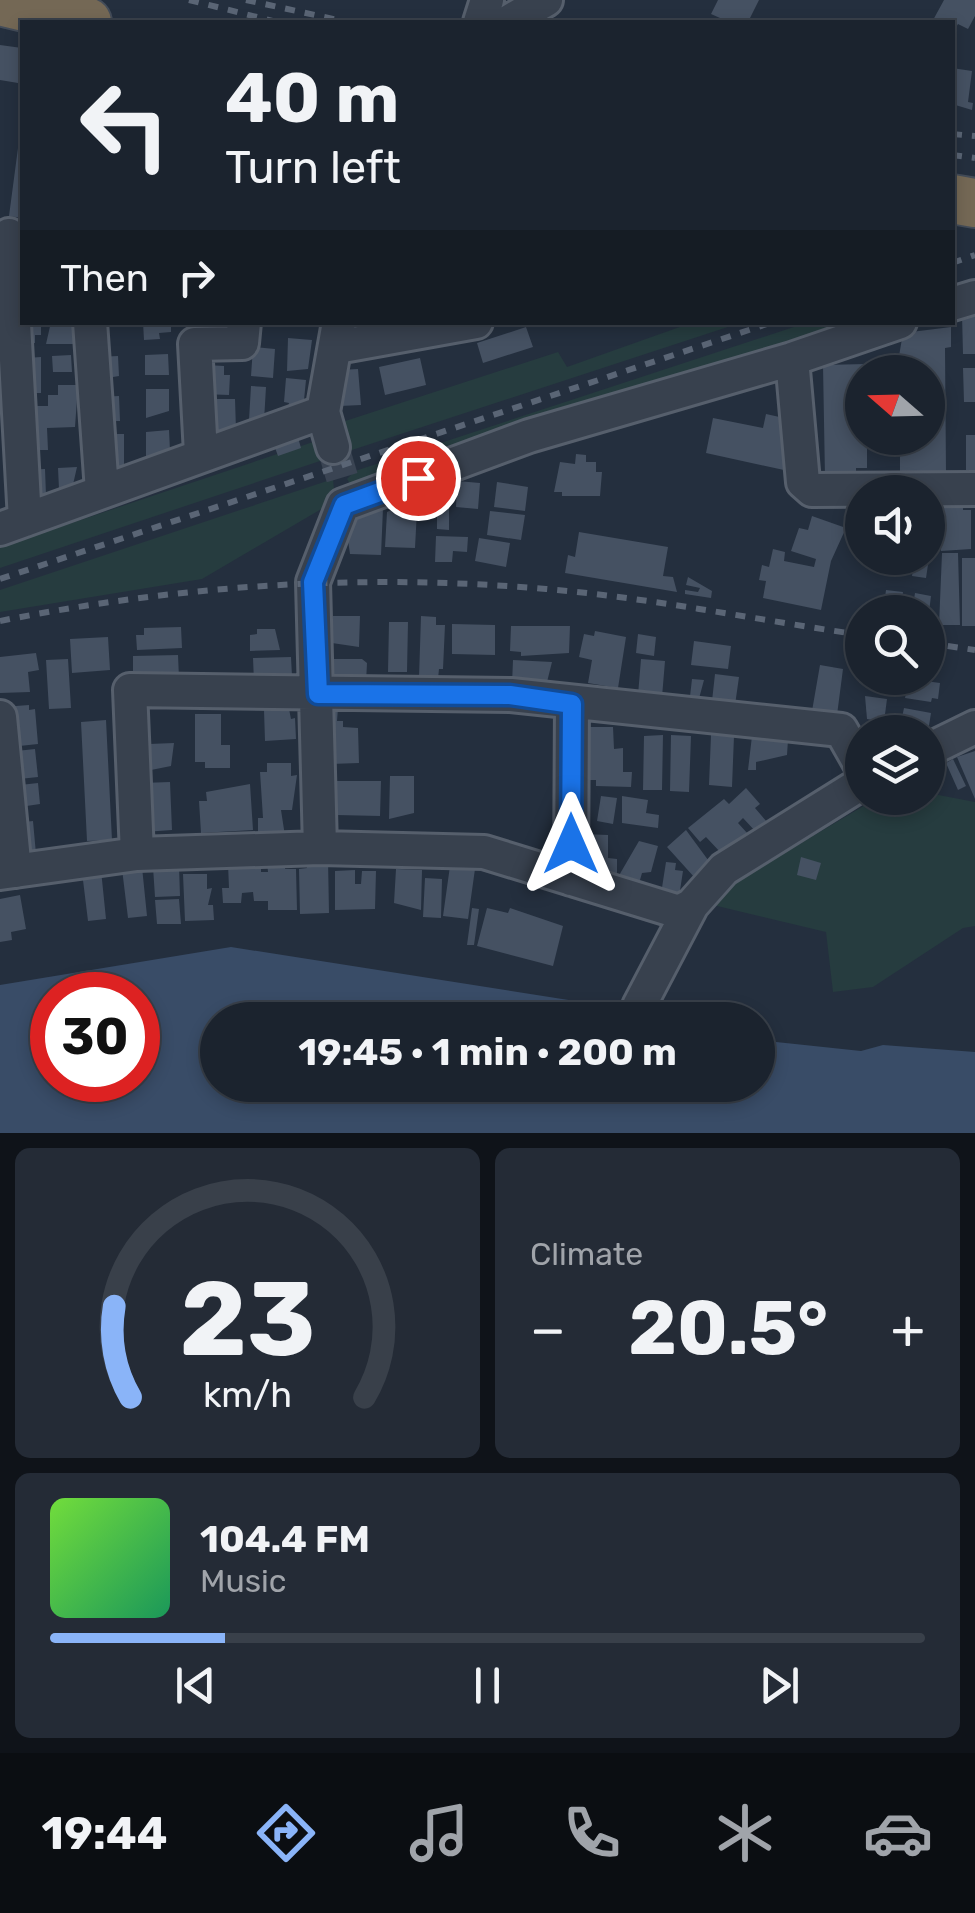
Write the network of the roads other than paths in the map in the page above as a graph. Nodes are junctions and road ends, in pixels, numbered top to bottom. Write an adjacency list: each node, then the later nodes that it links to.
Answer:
1 (546, 0): 4 (street)
2 (0, 1): 3 (highway)
3 (79, 20)
4 (511, 20)
5 (11, 234): 17 (street)
6 (90, 325): 15 (street)
7 (244, 325): 14 (street)
8 (444, 325): 10 (street)
9 (891, 325): 11 (street)
10 (338, 335): 12 (street)
11 (792, 359): 16 (street); 18 (street)
12 (323, 412): 13 (street); 14 (street)
13 (333, 447)
14 (201, 454): 15 (street)
15 (102, 490): 17 (street)
16 (975, 490)
17 (12, 524)
18 (318, 694): 19 (street); 25 (street); 26 (street)
19 (572, 704): 22 (street); 28 (street)
20 (0, 717): 27 (street)
21 (975, 728): 23 (street)
22 (845, 739)
23 (945, 742)
24 (845, 794): 29 (street)
25 (320, 848): 26 (street); 28 (street)
26 (137, 854): 27 (street)
27 (7, 872)
28 (570, 878): 29 (street)
29 (692, 905): 30 (street)
30 (641, 1002)

